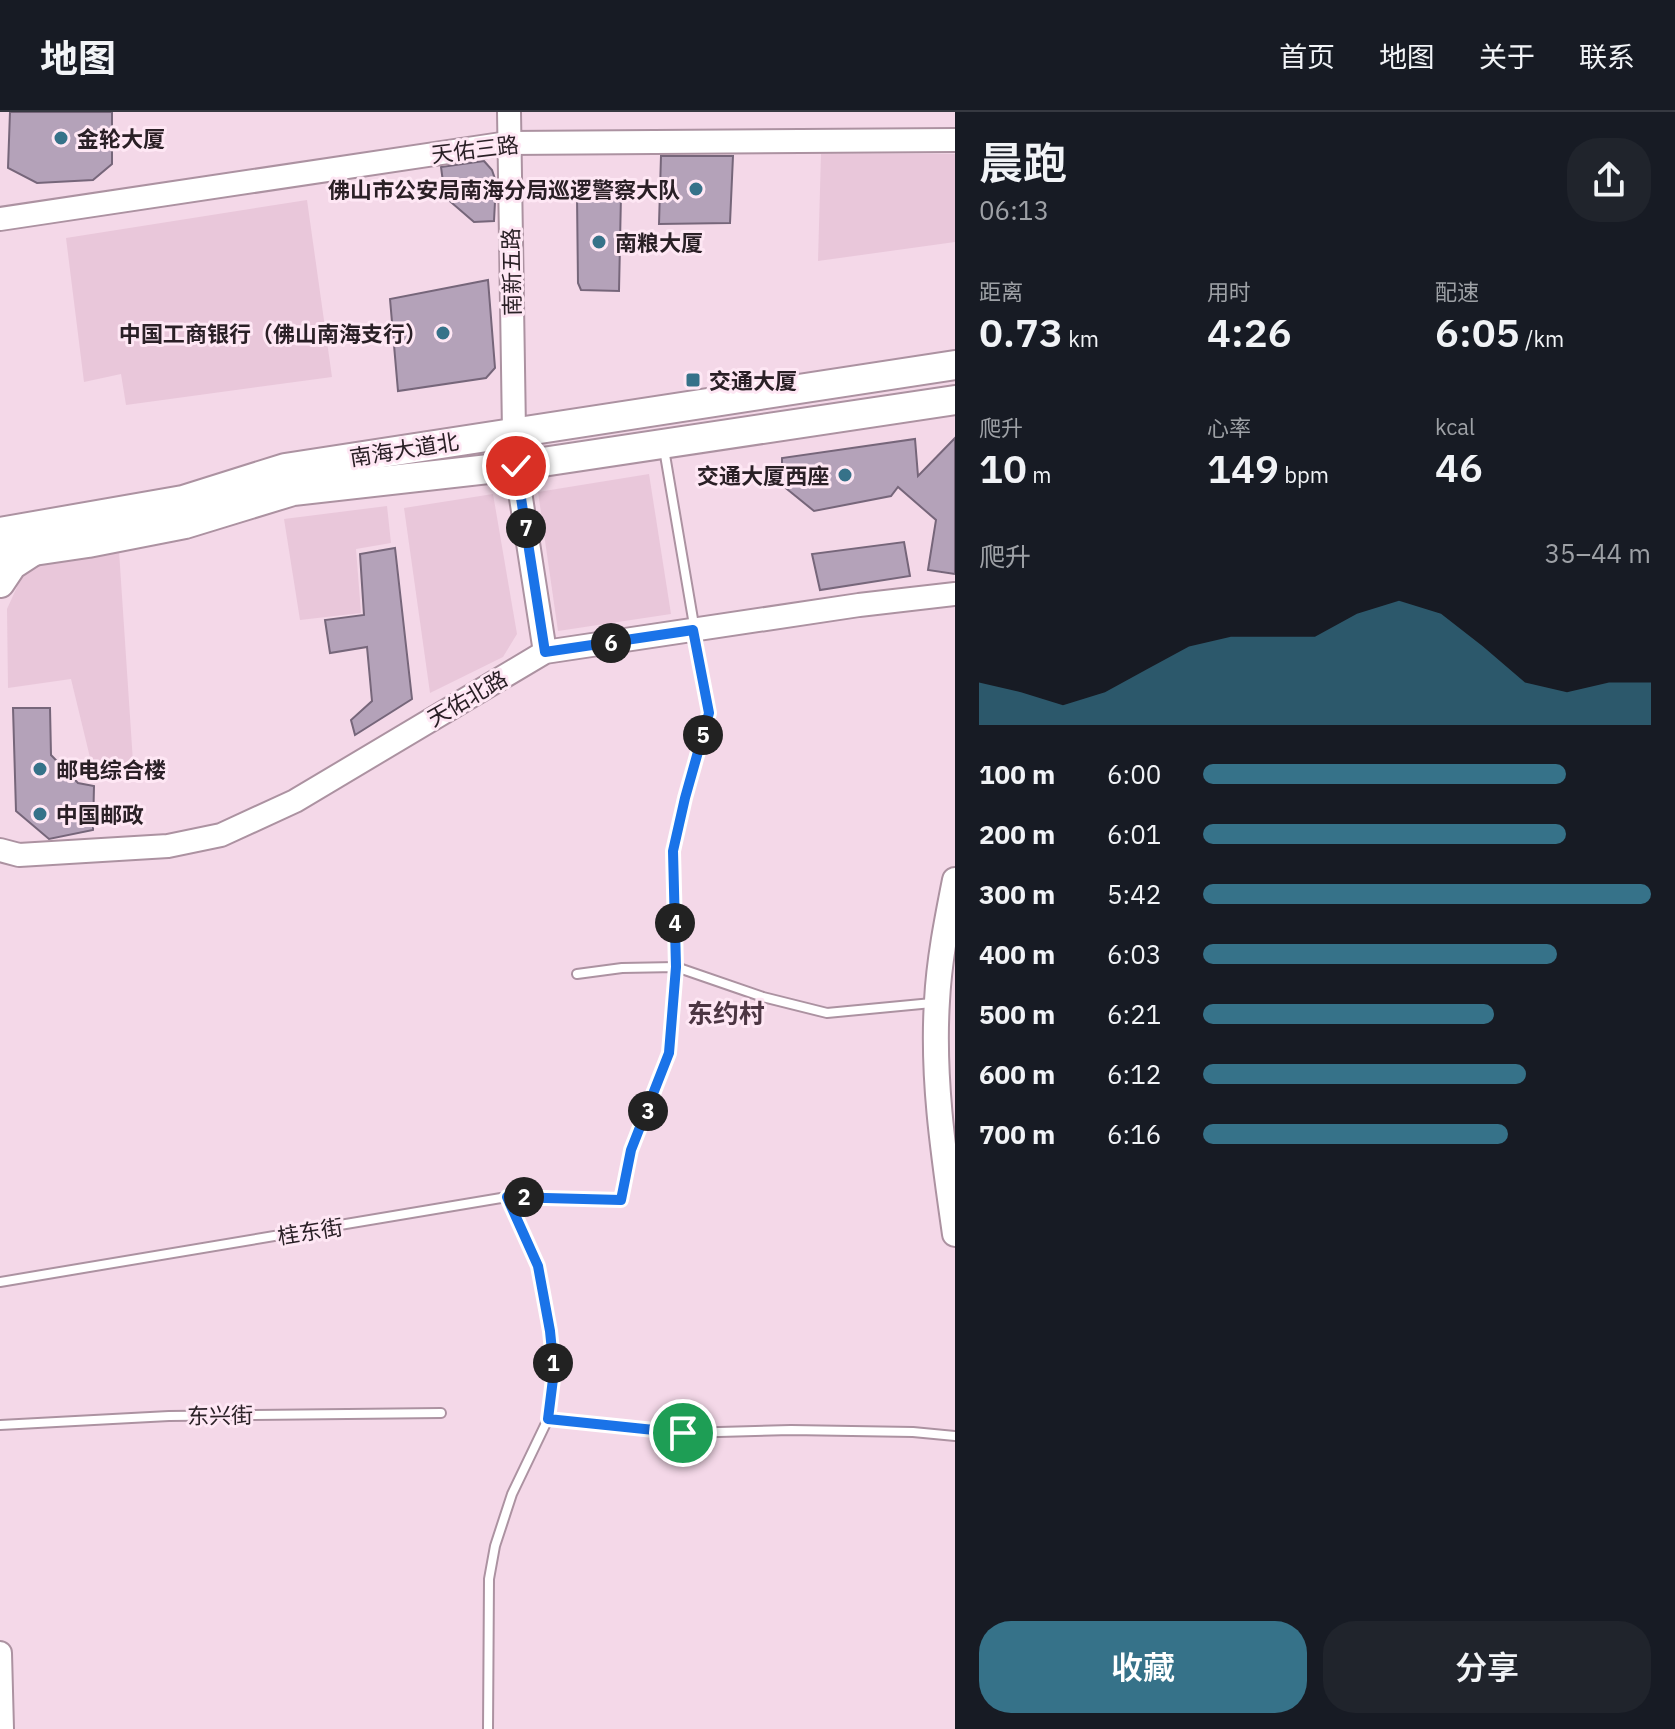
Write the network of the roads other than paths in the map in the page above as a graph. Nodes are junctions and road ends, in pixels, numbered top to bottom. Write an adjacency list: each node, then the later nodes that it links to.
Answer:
1 (509, 112): 3 (street, 南新五路)
2 (955, 140): 3 (street, 天佑三路)
3 (508, 143): 4 (street, 天佑三路); 7 (street, 南新五路)
4 (0, 219)
5 (955, 365): 7 (highway, 南海大道北)
6 (946, 405): 8 (highway, 南海大道北)
7 (514, 431): 10 (highway, 南海大道北)
8 (663, 444): 9 (highway, 南海大道北); 15 (lane)
9 (516, 466): 11 (highway, 南海大道北); 16 (street)
10 (0, 532)
11 (33, 551): 12 (highway, 南海大道北); 13 (highway)
12 (0, 556)
13 (0, 583)
14 (955, 594): 15 (street, 天佑北路)
15 (693, 630): 16 (street, 天佑北路); 19 (lane)
16 (545, 652): 17 (street, 天佑北路)
17 (0, 850)
18 (955, 880): 21 (main road)
19 (676, 967): 20 (lane); 21 (lane); 22 (lane, 桂东街)
20 (577, 974)
21 (937, 1002): 23 (main road)
22 (507, 1197): 24 (lane, 桂东街); 26 (lane)
23 (955, 1234)
24 (0, 1282)
25 (441, 1413): 27 (lane, 东兴街)
26 (548, 1419): 28 (lane); 31 (lane)
27 (0, 1425)
28 (955, 1436)
29 (0, 1653): 30 (street)
30 (2, 1729)
31 (488, 1729)

